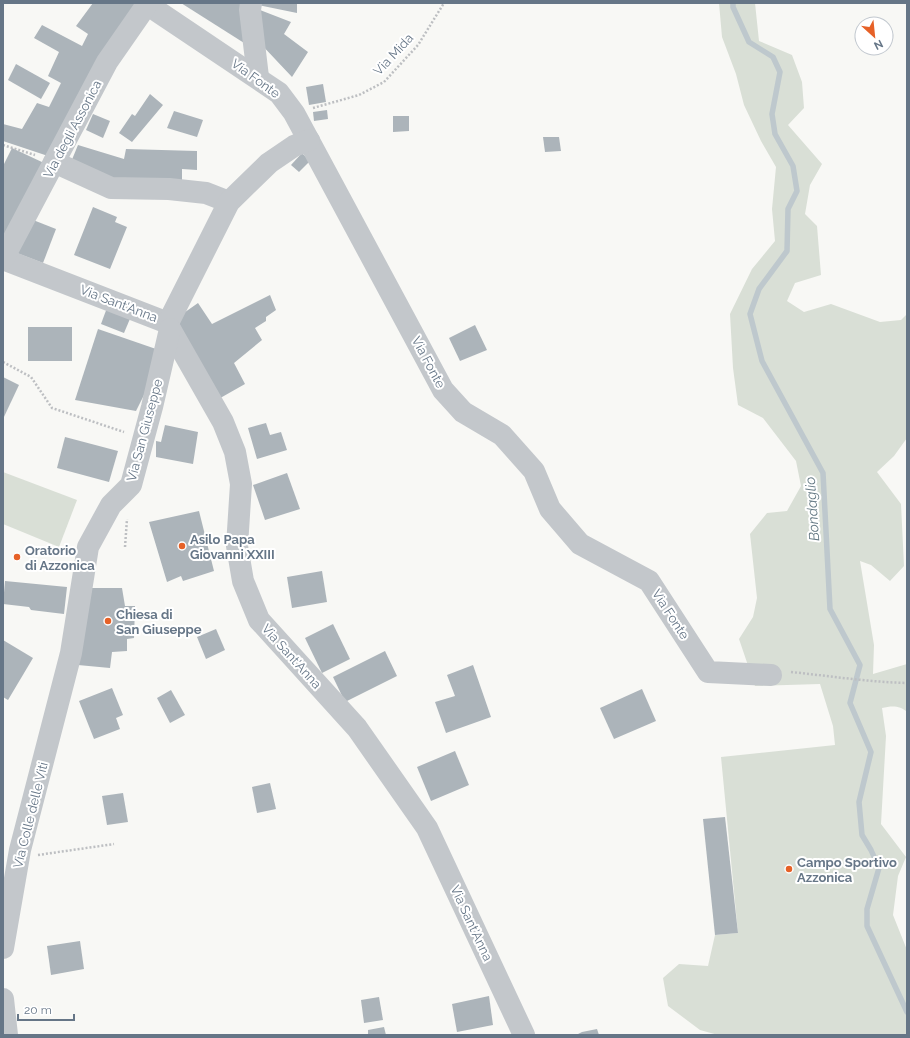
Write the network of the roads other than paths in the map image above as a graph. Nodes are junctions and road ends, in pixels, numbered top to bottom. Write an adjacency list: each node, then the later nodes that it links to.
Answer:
1 (149, 3): 3 (street, Via Fonte); 5 (street, Via degli Assonica)
2 (251, 3): 3 (street)
3 (258, 77): 4 (street, Via Fonte)
4 (309, 140): 6 (street, Via San Giuseppe); 9 (street, Via Fonte)
5 (54, 162): 6 (street); 7 (street, Via degli Assonica)
6 (229, 202): 8 (street, Via San Giuseppe)
7 (3, 259): 8 (street, Via Sant'Anna)
8 (169, 326): 10 (street, Via San Giuseppe); 14 (street, Via Sant'Anna)
9 (771, 674)
10 (52, 730): 11 (street, Via Colle delle Viti)
11 (3, 948)
12 (3, 999): 13 (street)
13 (7, 1035)
14 (524, 1035)

